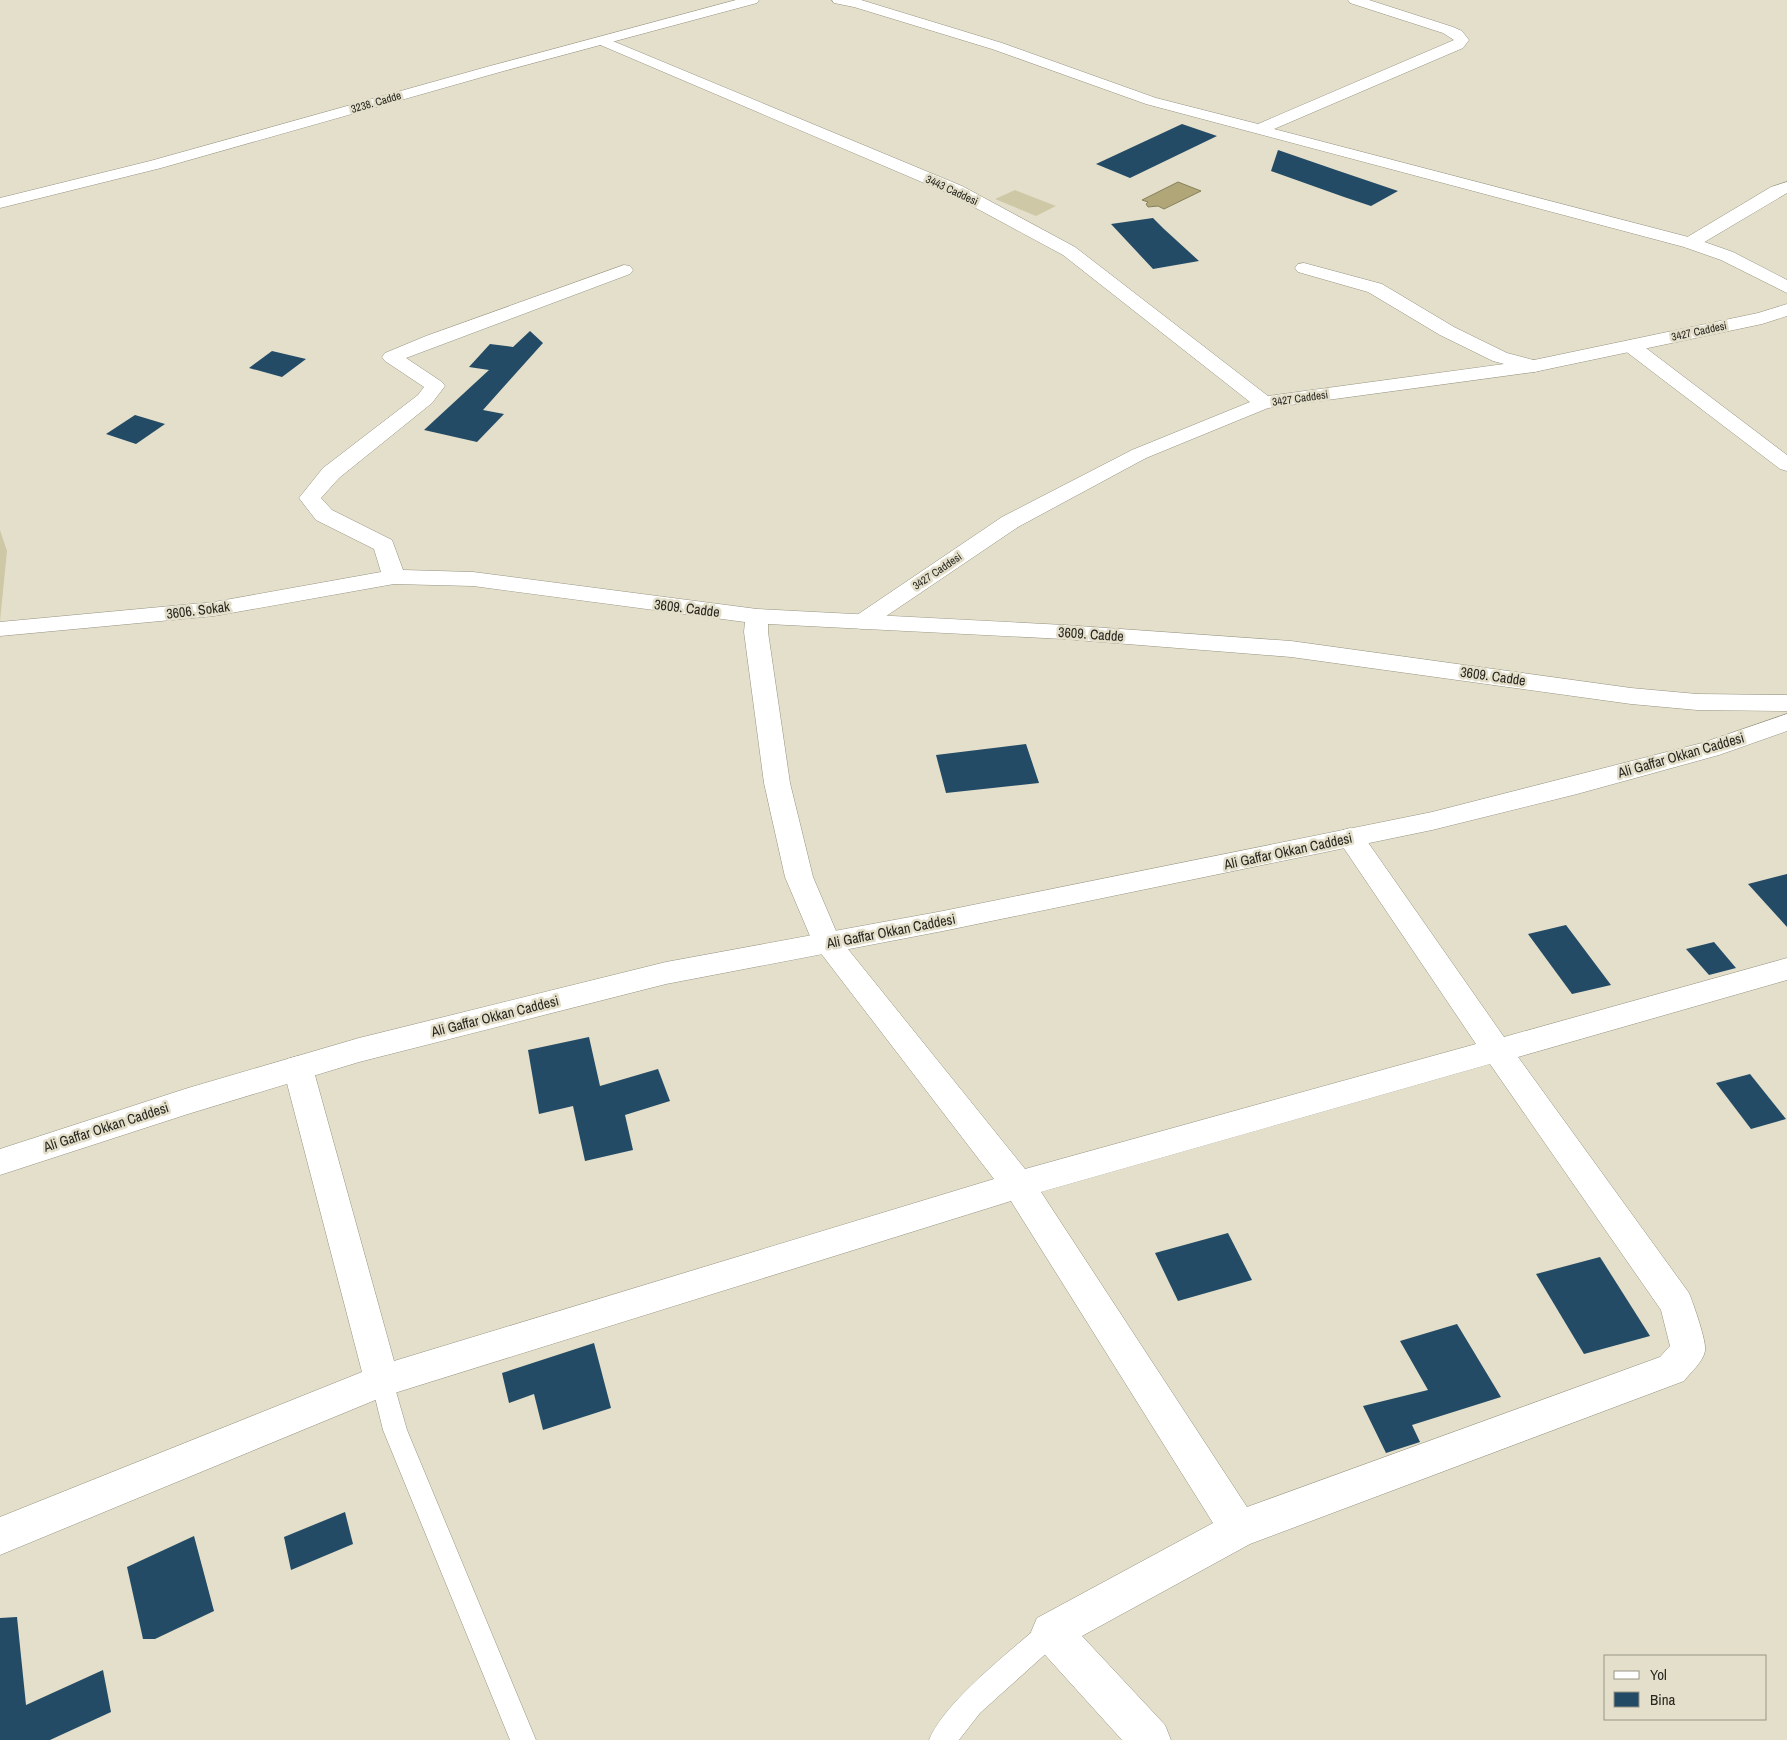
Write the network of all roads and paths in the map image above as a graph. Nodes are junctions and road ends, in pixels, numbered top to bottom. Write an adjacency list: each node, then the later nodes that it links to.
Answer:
1 (752, 0): 4 (street, 3238. Cadde)
2 (839, 0): 5 (street)
3 (1355, 0): 5 (street)
4 (603, 41): 7 (street, 3238. Cadde); 15 (street, 3443 Caddesi)
5 (1260, 129): 8 (street)
6 (1787, 187): 8 (street)
7 (0, 202)
8 (1690, 243): 11 (street)
9 (1304, 268): 14 (street)
10 (624, 270): 17 (street)
11 (1787, 287)
12 (1787, 310): 13 (street, 3427 Caddesi)
13 (1631, 346): 14 (street, 3427 Caddesi); 16 (street)
14 (1534, 366): 15 (street, 3427 Caddesi)
15 (1264, 403): 19 (street, 3427 Caddesi)
16 (1787, 465)
17 (394, 578): 18 (street, 3609. Cadde); 20 (street, 3606. Sokak)
18 (757, 616): 19 (street, 3609. Cadde); 24 (street)
19 (862, 622): 21 (street, 3609. Cadde)
20 (0, 629)
21 (1787, 703)
22 (1787, 722): 23 (street, Ali Gaffar Okkan Caddesi)
23 (1350, 838): 24 (street, Ali Gaffar Okkan Caddesi); 26 (street)
24 (827, 943): 27 (street, Ali Gaffar Okkan Caddesi); 29 (street)
25 (1787, 970): 26 (street)
26 (1498, 1052): 29 (street); 31 (street)
27 (298, 1068): 28 (street, Ali Gaffar Okkan Caddesi); 30 (street)
28 (0, 1162)
29 (1018, 1185): 30 (street); 31 (street)
30 (382, 1381): 32 (street); 34 (lane)
31 (1239, 1529): 33 (street)
32 (0, 1536)
33 (1051, 1632): 35 (lane); 36 (street)
34 (523, 1740)
35 (942, 1740)
36 (1150, 1740)

